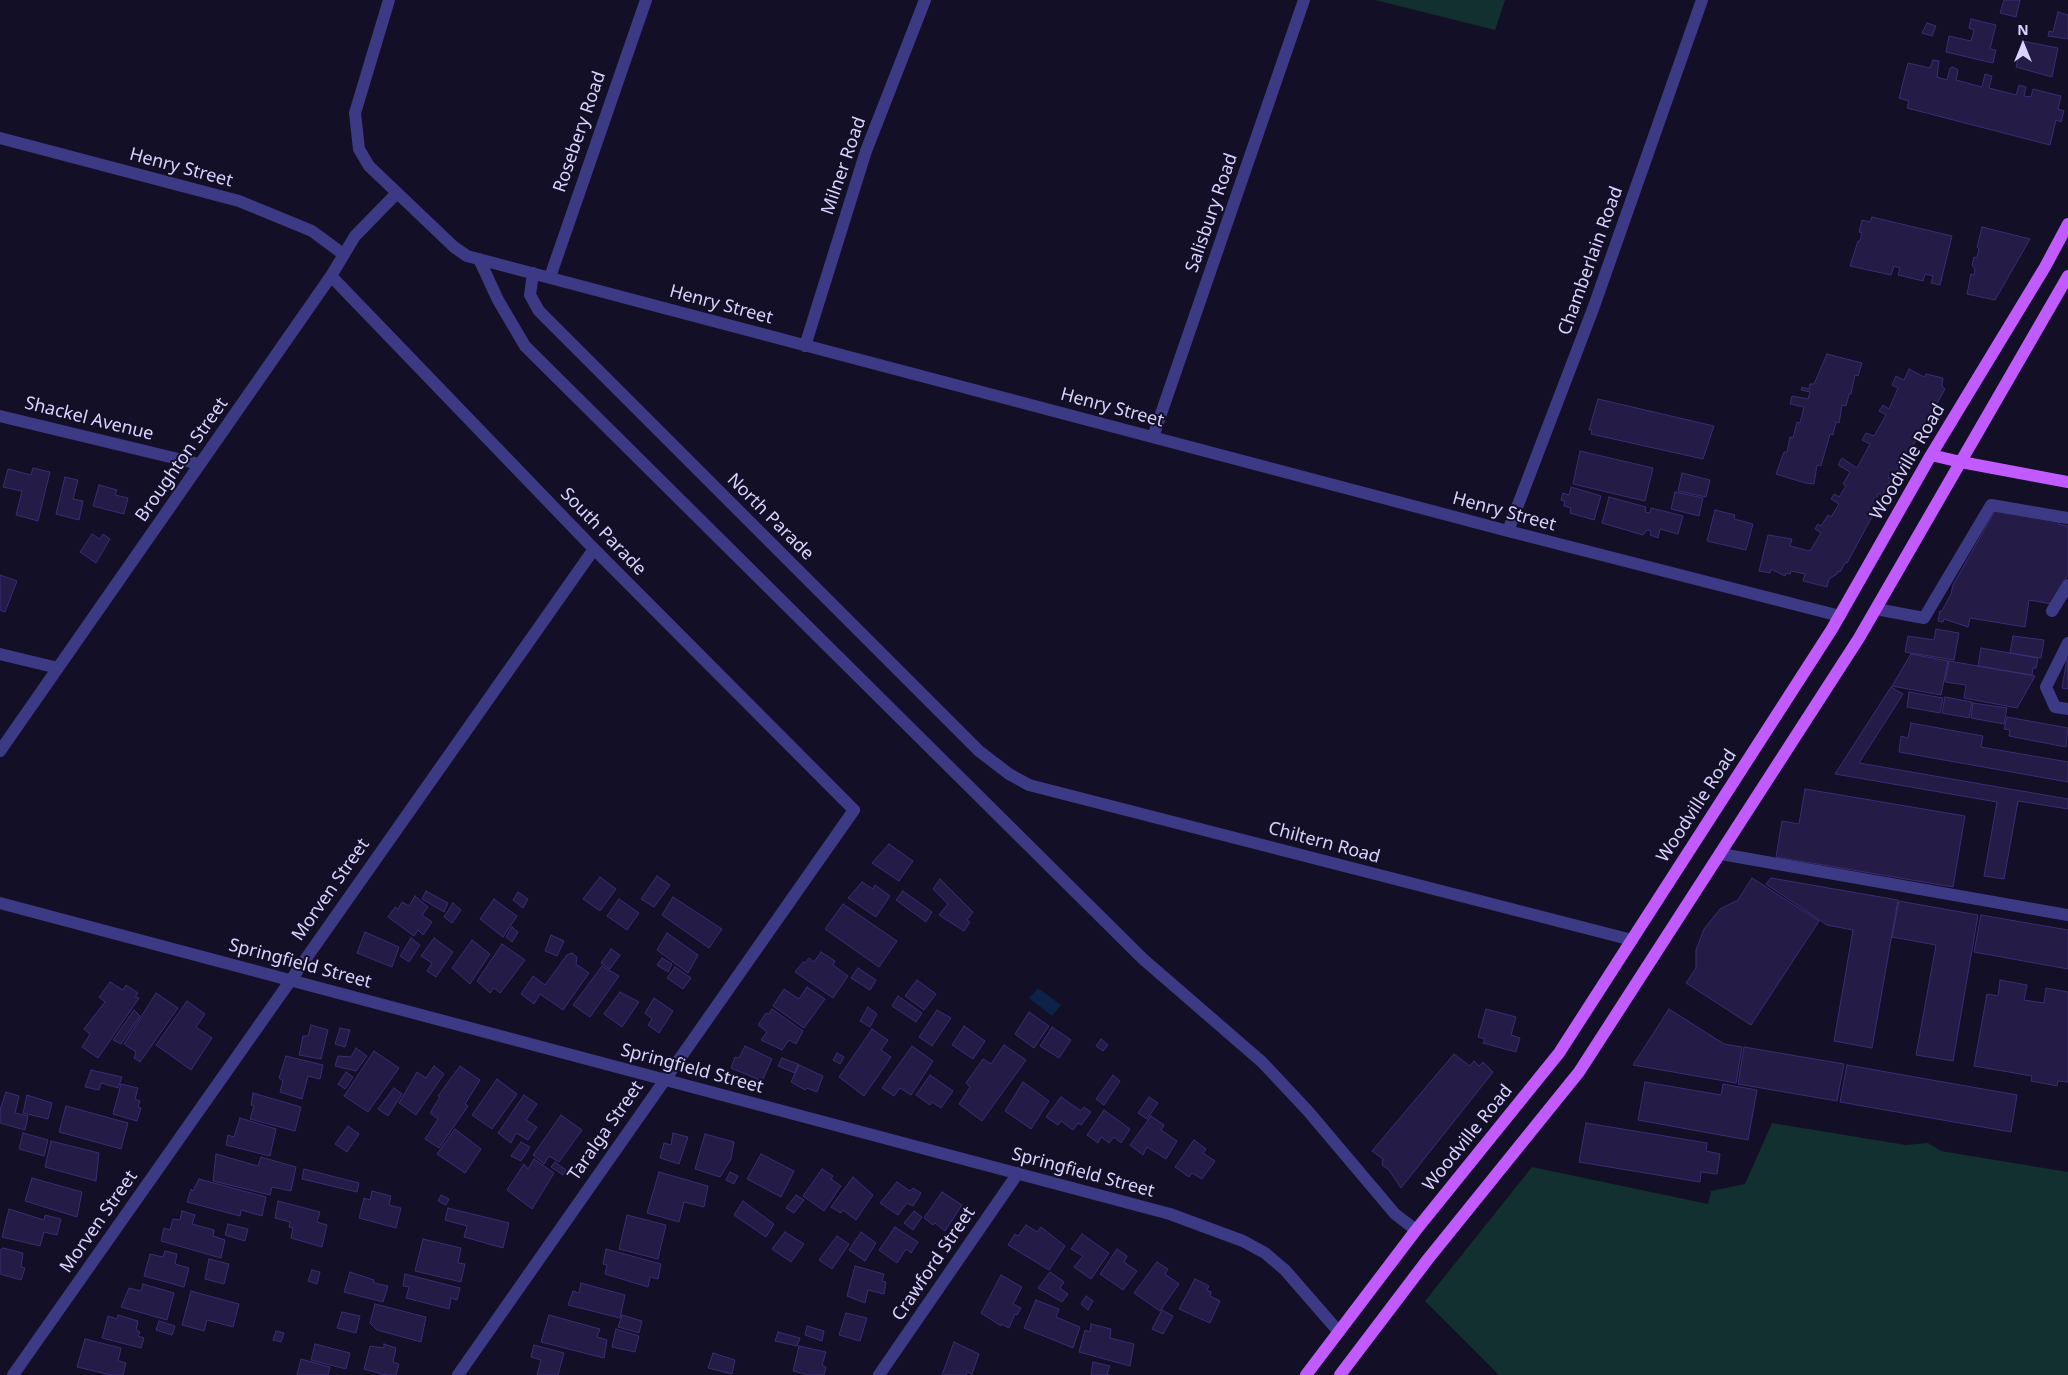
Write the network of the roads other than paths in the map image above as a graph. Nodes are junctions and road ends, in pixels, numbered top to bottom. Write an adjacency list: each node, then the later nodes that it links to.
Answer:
1 (389, 0): 7 (street, Henry Street)
2 (646, 0): 14 (street, Rosebery Road)
3 (925, 0): 15 (street, Milner Road)
4 (1304, 0): 17 (street, Salisbury Road)
5 (1702, 0): 23 (street, Chamberlain Road)
6 (0, 138): 9 (street, Henry Street)
7 (397, 193): 9 (street, Broughton Street); 10 (street, Henry Street)
8 (2068, 224): 18 (main road, Woodville Road)
9 (343, 254): 12 (street, Broughton Street)
10 (479, 259): 11 (street, Henry Street); 43 (street)
11 (533, 273): 14 (street, Henry Street); 34 (street, North Parade)
12 (331, 276): 20 (street, Broughton Street); 24 (street, South Parade)
13 (2068, 276): 19 (main road)
14 (550, 277): 15 (street, Henry Street)
15 (805, 346): 17 (street, Henry Street)
16 (0, 416): 20 (street, Shackel Avenue)
17 (1153, 437): 23 (street, Henry Street)
18 (1931, 455): 19 (main road); 28 (main road, Woodville Road)
19 (1961, 462): 21 (main road); 26 (main road)
20 (199, 464): 31 (street, Broughton Street)
21 (2068, 482)
22 (2068, 518): 26 (street)
23 (1508, 531): 28 (street, Henry Street)
24 (594, 549): 35 (street, South Parade); 40 (street, Morven Street)
25 (2068, 585): 27 (street)
26 (1876, 609): 36 (main road)
27 (2052, 611)
28 (1840, 616): 39 (main road, Woodville Road)
29 (2068, 643): 32 (street)
30 (0, 654): 31 (street)
31 (58, 668): 33 (street, Broughton Street)
32 (2068, 709)
33 (0, 751)
34 (1009, 774): 39 (street, Chiltern Road)
35 (854, 810): 41 (street, Taralga Street)
36 (1720, 854): 38 (street); 49 (main road)
37 (0, 903): 40 (street, Springfield Street)
38 (2068, 915)
39 (1632, 940): 43 (main road, Woodville Road)
40 (289, 980): 41 (street, Springfield Street); 45 (street, Morven Street)
41 (662, 1080): 42 (street, Springfield Street); 46 (street, Taralga Street)
42 (1018, 1173): 44 (street, Springfield Street); 47 (street, Crawford Street)
43 (1416, 1230): 44 (main road, Woodville Road)
44 (1339, 1332): 48 (main road, Woodville Road)
45 (13, 1375)
46 (458, 1375)
47 (879, 1375)
48 (1306, 1375)
49 (1340, 1375)

